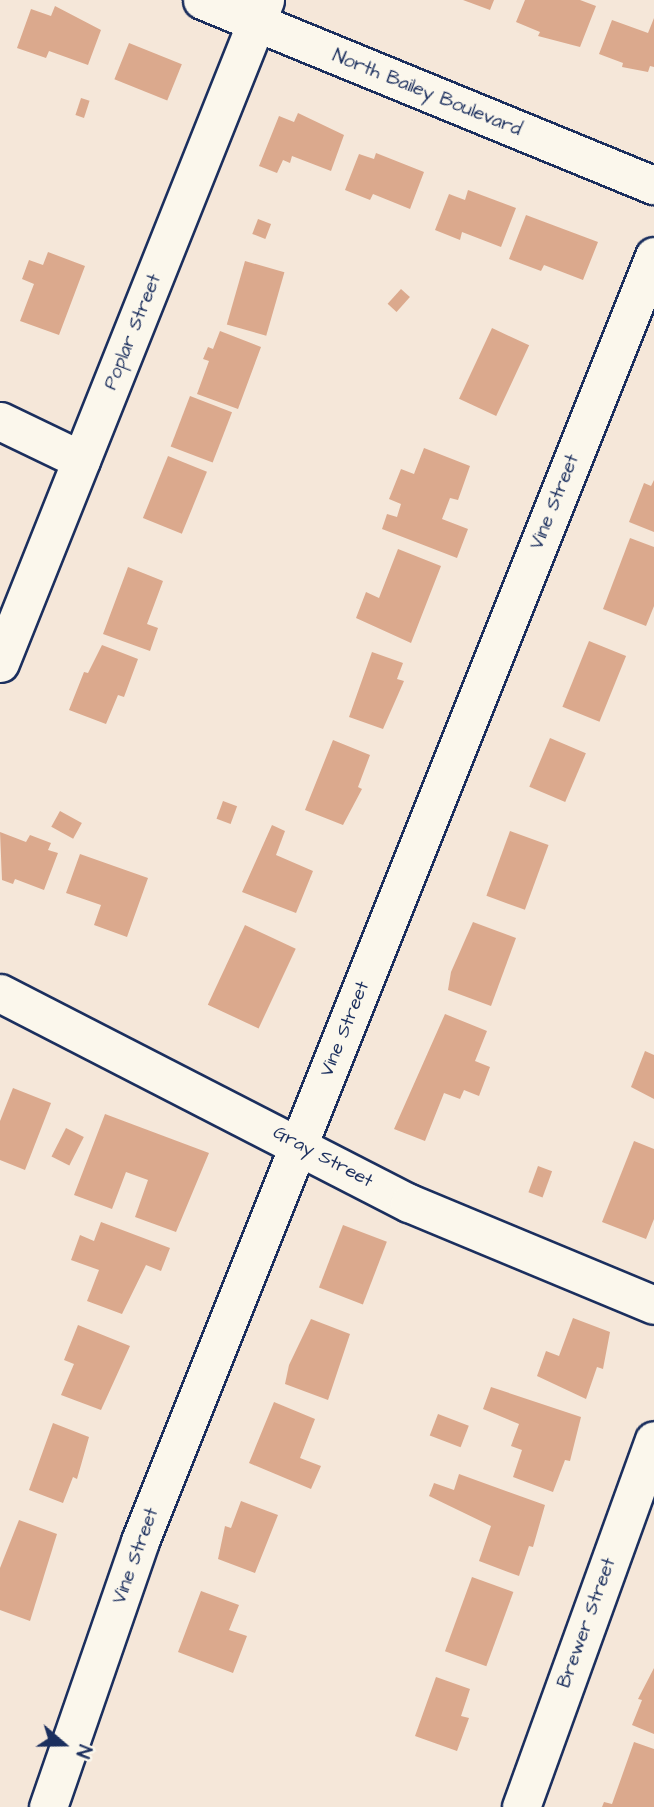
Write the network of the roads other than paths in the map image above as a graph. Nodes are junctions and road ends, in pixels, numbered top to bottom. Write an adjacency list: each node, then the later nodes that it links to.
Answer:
1 (202, 0): 2 (street, North Bailey Boulevard)
2 (260, 12): 3 (street, North Bailey Boulevard); 6 (street, Poplar Street)
3 (654, 185)
4 (654, 256): 9 (street, Vine Street)
5 (0, 422): 6 (street)
6 (81, 460): 7 (street, Poplar Street)
7 (0, 663)
8 (0, 993): 9 (street, Gray Street)
9 (299, 1143): 10 (street, Gray Street); 12 (street, Vine Street)
10 (654, 1305)
11 (654, 1440): 13 (street, Brewer Street)
12 (48, 1807)
13 (521, 1807)

